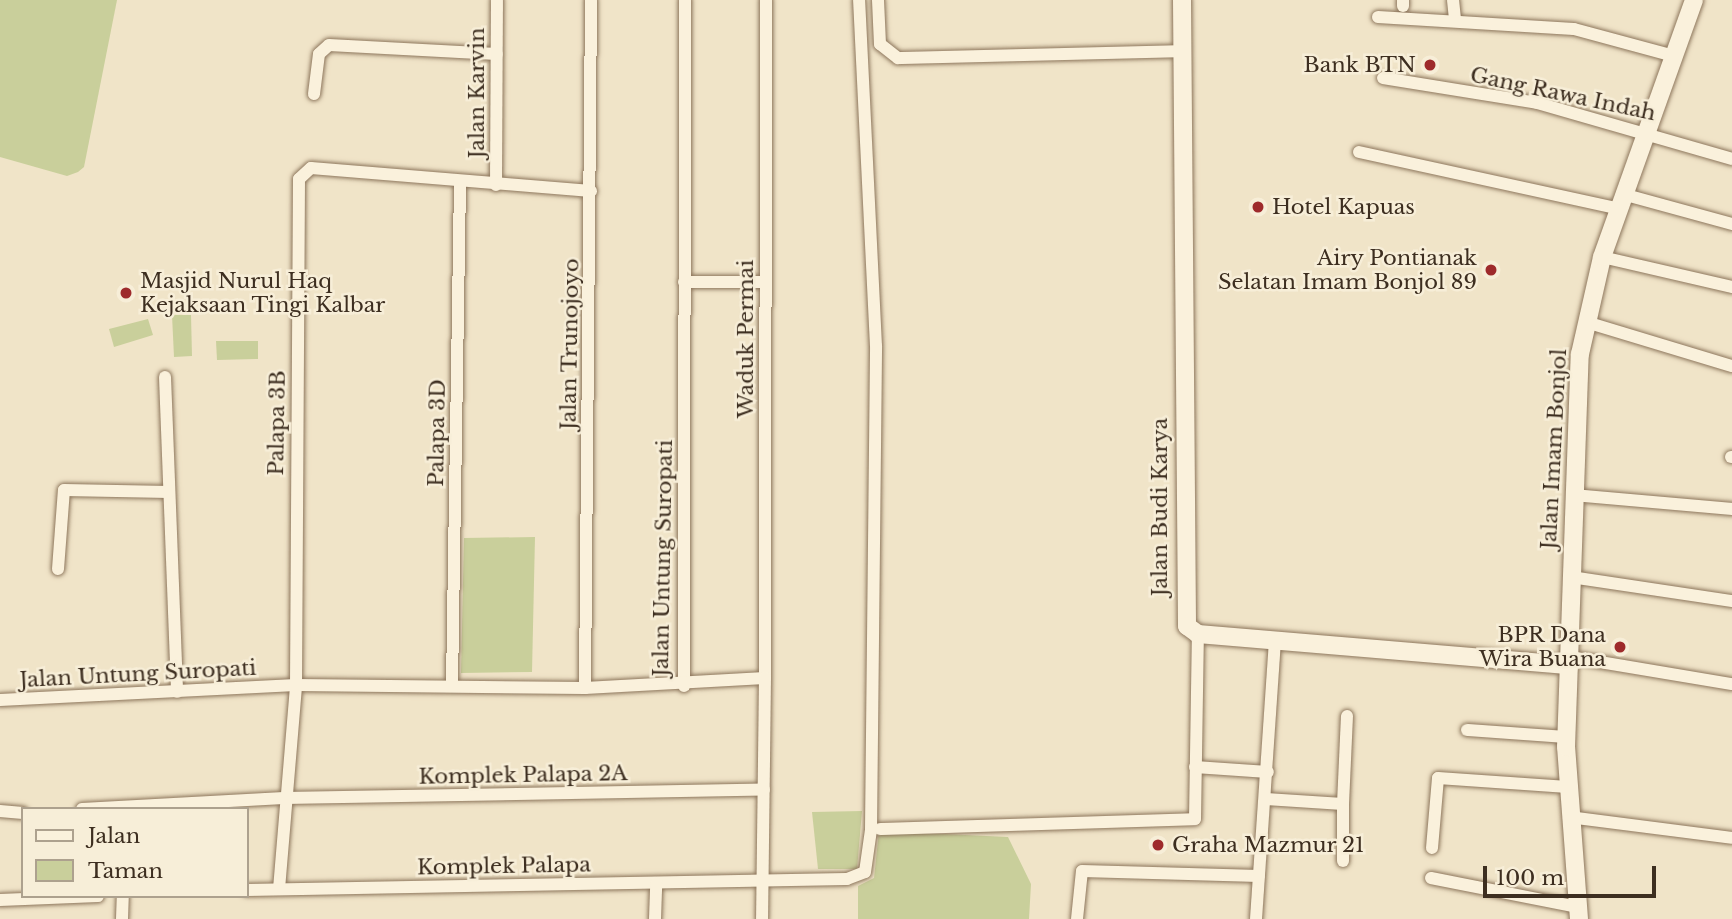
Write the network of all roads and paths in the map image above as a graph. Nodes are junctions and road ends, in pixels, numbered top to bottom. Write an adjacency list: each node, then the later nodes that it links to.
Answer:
1 (497, 0): 13 (street, Jalan Karvin)
2 (591, 0): 22 (street, Jalan Trunojoyo)
3 (685, 0): 26 (street, Jalan Untung Suropati)
4 (766, 0): 27 (street, Waduk Permai)
5 (859, 0): 68 (street, Komplek Palapa)
6 (878, 0): 12 (street)
7 (1182, 0): 12 (street, Jalan Budi Karya)
8 (1453, 0): 11 (street)
9 (1694, 0): 14 (street, Jalan Imam Bonjol)
10 (1378, 17): 11 (street)
11 (1455, 19): 14 (street)
12 (1181, 51): 38 (street, Jalan Budi Karya)
13 (497, 54): 16 (street); 21 (street, Jalan Karvin)
14 (1674, 56): 17 (street, Jalan Imam Bonjol)
15 (1383, 78): 17 (street, Gang Rawa Indah)
16 (314, 94)
17 (1646, 130): 19 (street, Gang Rawa Indah); 23 (street, Jalan Imam Bonjol)
18 (1359, 152): 23 (street)
19 (1732, 159)
20 (460, 181): 21 (street); 43 (street, Palapa 3B); 44 (street, Palapa 3D)
21 (496, 185): 22 (street)
22 (591, 191): 46 (street, Jalan Trunojoyo)
23 (1623, 202): 24 (street); 25 (street, Jalan Imam Bonjol)
24 (1732, 224)
25 (1602, 257): 28 (street); 29 (street, Jalan Imam Bonjol)
26 (684, 282): 27 (street); 45 (street, Jalan Untung Suropati)
27 (766, 282): 41 (street, Waduk Permai)
28 (1732, 287)
29 (1586, 322): 30 (street); 33 (street, Jalan Imam Bonjol)
30 (1732, 366)
31 (165, 377): 32 (street)
32 (169, 492): 35 (street); 47 (street)
33 (1573, 495): 34 (street); 36 (street, Jalan Imam Bonjol)
34 (1732, 509)
35 (58, 569)
36 (1571, 577): 37 (street); 40 (street, Jalan Imam Bonjol)
37 (1732, 601)
38 (1198, 635): 39 (street); 52 (street)
39 (1275, 640): 40 (street); 53 (street)
40 (1570, 661): 42 (street); 51 (street, Jalan Imam Bonjol)
41 (765, 678): 45 (street); 55 (street, Waduk Permai)
42 (1732, 684)
43 (296, 685): 44 (street, Jalan Untung Suropati); 47 (street, Jalan Untung Suropati); 56 (street, Palapa 3B)
44 (452, 686): 46 (street, Jalan Untung Suropati)
45 (684, 686): 46 (street, Jalan Untung Suropati)
46 (584, 688)
47 (177, 692): 48 (street, Jalan Untung Suropati)
48 (0, 700)
49 (1347, 716): 58 (street)
50 (1466, 730): 51 (street)
51 (1567, 737): 54 (street, Jalan Imam Bonjol)
52 (1195, 767): 53 (street); 63 (street)
53 (1268, 772): 57 (street)
54 (1568, 787): 62 (street, Jalan Imam Bonjol); 65 (street)
55 (764, 790): 56 (street, Komplek Palapa 2A); 68 (street, Waduk Permai)
56 (284, 798): 59 (street, Komplek Palapa 2A); 71 (street, Palapa 3B)
57 (1266, 799): 58 (street); 67 (street)
58 (1343, 804): 66 (street)
59 (119, 807)
60 (0, 811): 61 (street)
61 (21, 813)
62 (1569, 817): 64 (street); 76 (street, Jalan Imam Bonjol)
63 (880, 829)
64 (1732, 838)
65 (1432, 848)
66 (1343, 861)
67 (1259, 876): 80 (street); 81 (street)
68 (762, 878): 70 (street, Komplek Palapa); 79 (street, Waduk Permai)
69 (1431, 878): 76 (street)
70 (656, 883): 71 (street, Komplek Palapa); 78 (street)
71 (279, 890): 72 (street, Komplek Palapa)
72 (248, 891)
73 (49, 898): 75 (street)
74 (123, 898): 77 (street)
75 (0, 900)
76 (1578, 913)
77 (122, 919)
78 (655, 919)
79 (762, 919)
80 (1077, 919)
81 (1256, 919)

